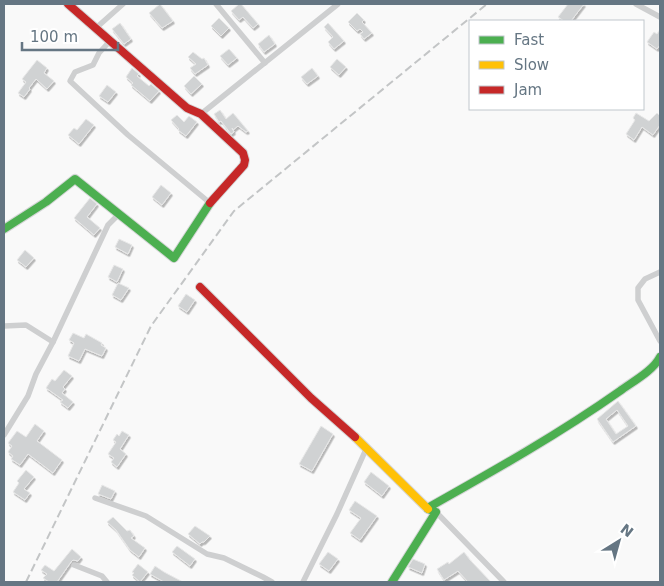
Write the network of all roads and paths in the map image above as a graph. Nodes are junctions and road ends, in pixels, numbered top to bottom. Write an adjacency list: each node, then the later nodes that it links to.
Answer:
1 (68, 4): 7 (street)
2 (123, 4): 7 (street)
3 (216, 4): 9 (street)
4 (338, 4): 9 (street)
5 (636, 4): 6 (street)
6 (660, 17)
7 (96, 28): 8 (street)
8 (110, 41): 10 (street); 11 (street)
9 (264, 64): 10 (street)
10 (202, 114): 11 (street)
11 (210, 203): 12 (street)
12 (118, 215): 13 (street); 18 (street)
13 (4, 228)
14 (660, 272): 17 (street)
15 (200, 287): 21 (street)
16 (4, 326): 18 (street)
17 (660, 341)
18 (53, 342): 20 (street)
19 (660, 357): 23 (street)
20 (4, 436)
21 (367, 447): 23 (street); 27 (street)
22 (95, 498): 26 (street)
23 (432, 511): 28 (street); 29 (street)
24 (74, 565): 25 (street)
25 (107, 582)
26 (272, 582)
27 (303, 582)
28 (392, 582)
29 (504, 582)

